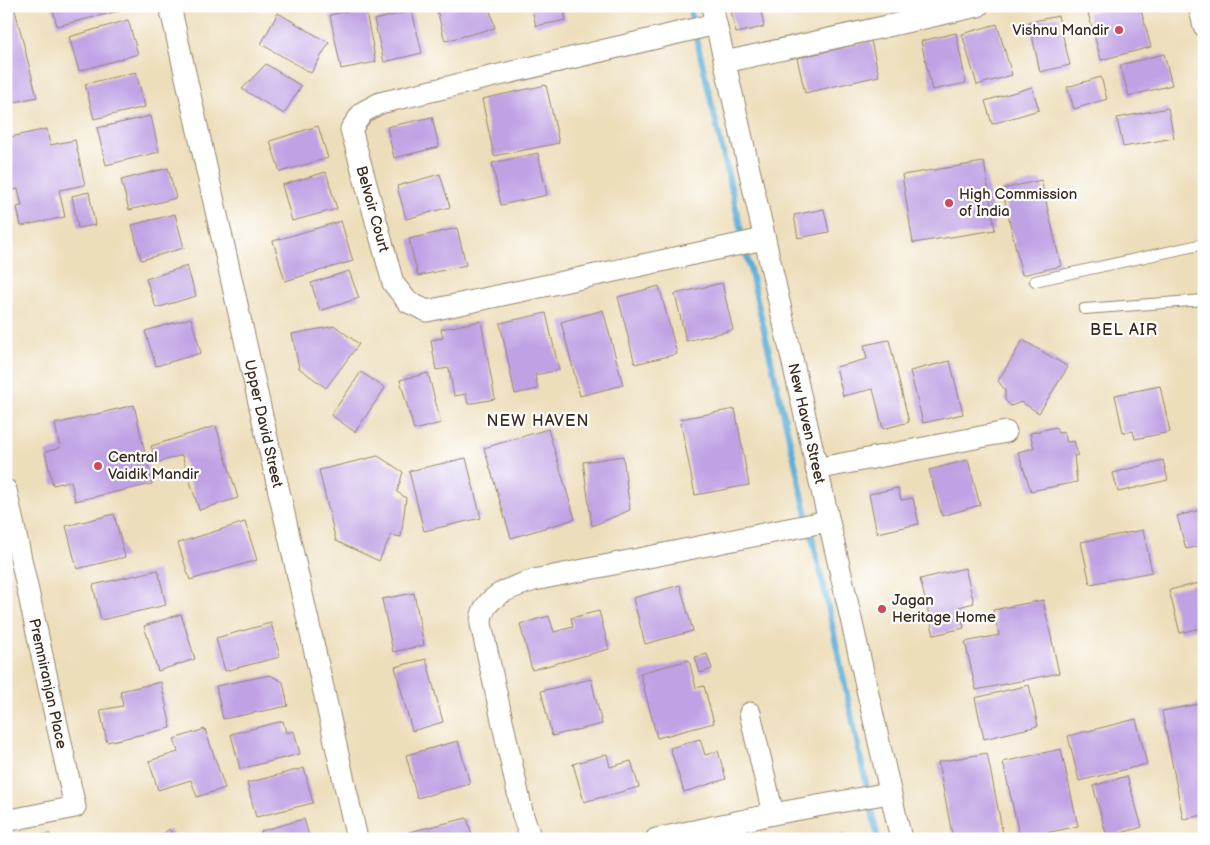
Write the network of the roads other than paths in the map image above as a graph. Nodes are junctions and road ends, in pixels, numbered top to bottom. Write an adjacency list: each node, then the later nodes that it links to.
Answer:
1 (170, 6): 20 (street, Upper David Street)
2 (978, 6): 6 (street)
3 (1199, 6): 5 (street)
4 (714, 15): 6 (street, New Haven Street); 7 (street, Belvoir Court)
5 (1204, 26)
6 (725, 62): 7 (street, New Haven Street)
7 (764, 239): 13 (street, New Haven Street)
8 (1204, 244): 9 (lane)
9 (1035, 281)
10 (1204, 300): 11 (lane)
11 (1084, 309)
12 (1006, 432): 13 (street)
13 (816, 469): 15 (street, New Haven Street)
14 (6, 490): 19 (street, Premniranjan Place)
15 (824, 522): 17 (street, New Haven Street); 21 (street)
16 (750, 713): 18 (street)
17 (882, 794): 18 (street); 23 (street, New Haven Street)
18 (773, 814): 22 (street)
19 (6, 821)
20 (357, 839)
21 (530, 839)
22 (656, 839)
23 (900, 839)

